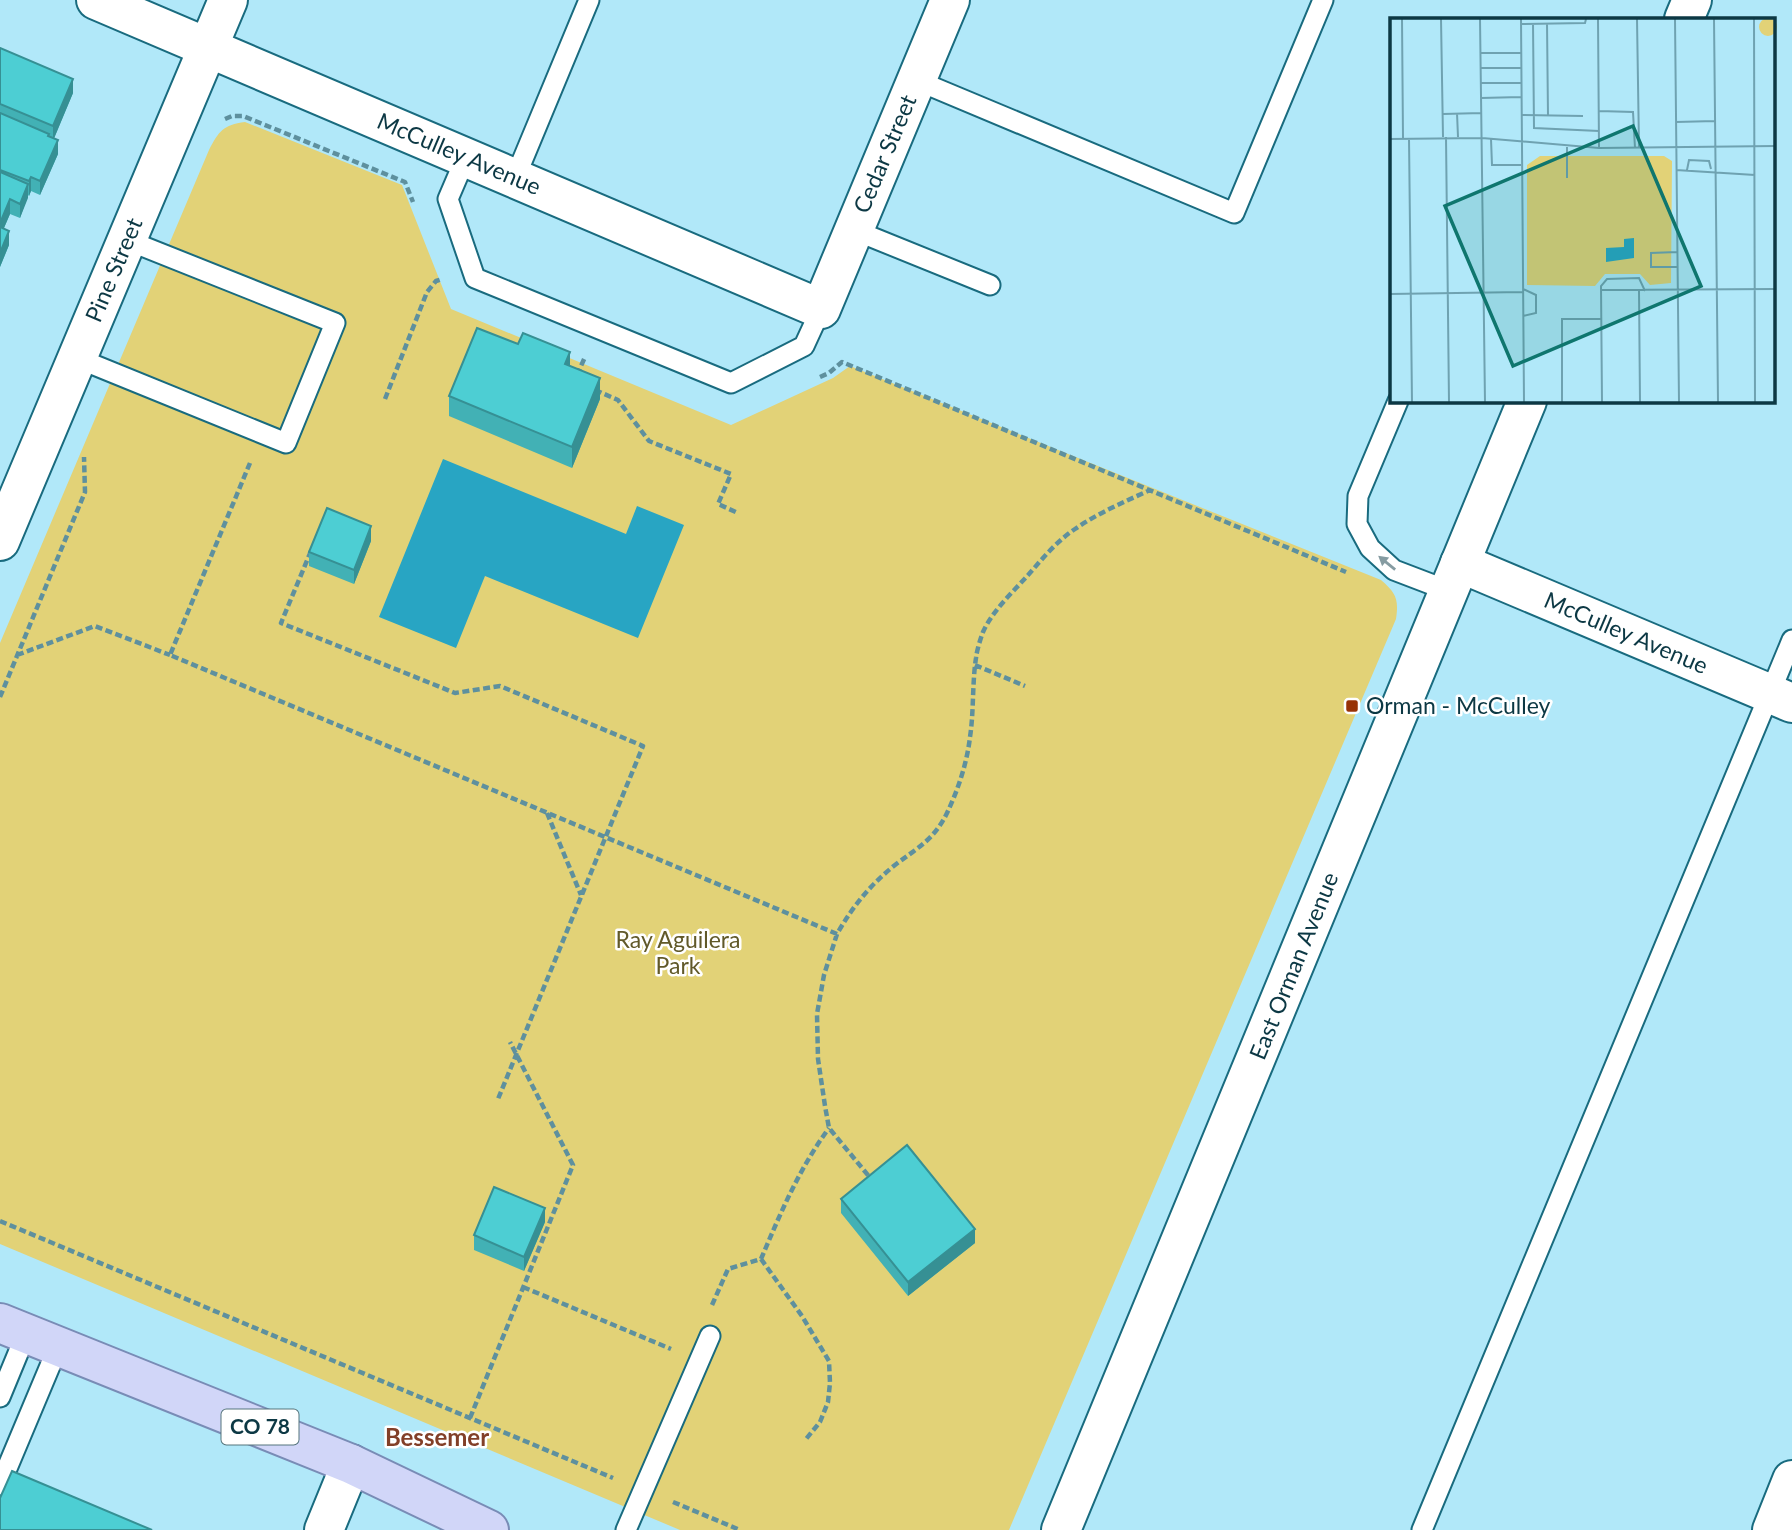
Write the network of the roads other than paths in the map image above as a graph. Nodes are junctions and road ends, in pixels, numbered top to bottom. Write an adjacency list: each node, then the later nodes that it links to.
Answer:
1 (96, 0): 8 (street, McCulley Avenue)
2 (228, 0): 8 (street, Pine Street)
3 (589, 0): 11 (lane)
4 (950, 0): 9 (street, Cedar Street)
5 (1323, 0): 9 (lane)
6 (1692, 0): 7 (street)
7 (1684, 18)
8 (209, 47): 10 (street, McCulley Avenue); 13 (street, Pine Street)
9 (916, 80): 12 (street, Cedar Street)
10 (466, 157): 11 (street, McCulley Avenue); 15 (lane)
11 (515, 178): 15 (street, McCulley Avenue)
12 (854, 230): 14 (lane); 15 (street, Cedar Street)
13 (127, 240): 16 (street, Pine Street); 16 (lane)
14 (990, 285)
15 (821, 309)
16 (77, 358): 19 (street, Pine Street)
17 (1398, 402): 20 (lane, one-way to 17)
18 (1527, 402): 20 (street, East Orman Avenue)
19 (0, 541)
20 (1455, 577): 22 (street, McCulley Avenue); 32 (street, East Orman Avenue)
21 (1792, 640): 22 (lane)
22 (1781, 698): 33 (lane)
23 (28, 1334): 25 (lane); 26 (main road, CO 78); 28 (lane)
24 (710, 1336): 31 (lane)
25 (0, 1397)
26 (351, 1464): 29 (street); 30 (main road, CO 78)
27 (1792, 1480): 34 (street)
28 (0, 1485)
29 (324, 1530)
30 (489, 1530)
31 (626, 1530)
32 (1061, 1530)
33 (1422, 1530)
34 (1772, 1530)

